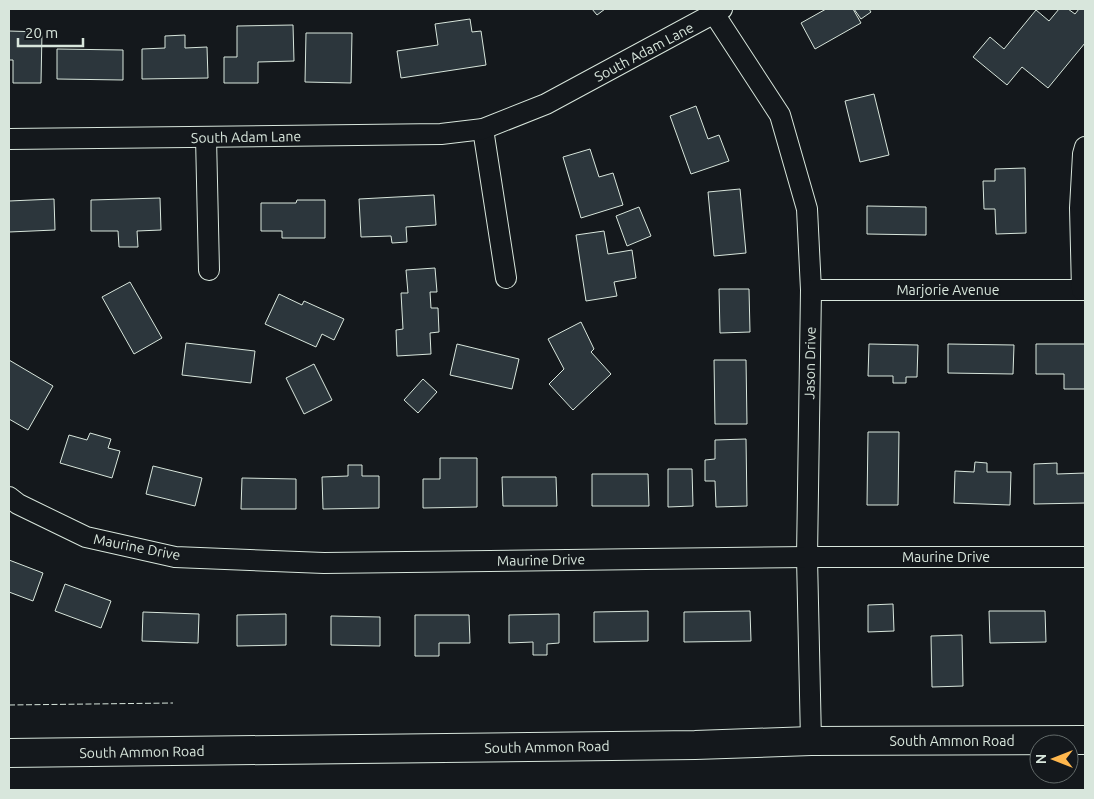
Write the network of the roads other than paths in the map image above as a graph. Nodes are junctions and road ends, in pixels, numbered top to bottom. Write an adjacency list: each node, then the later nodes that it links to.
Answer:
1 (716, 10): 2 (street, South Adam Lane); 8 (street, Jason Drive)
2 (483, 129): 3 (street, South Adam Lane); 7 (street)
3 (206, 137): 4 (street, South Adam Lane); 6 (street)
4 (9, 139)
5 (1085, 147): 9 (street)
6 (209, 270)
7 (506, 278)
8 (811, 290): 9 (street, Marjorie Avenue); 11 (street, Jason Drive)
9 (1084, 290)
10 (9, 497): 11 (street, Maurine Drive)
11 (807, 557): 12 (street, Maurine Drive); 14 (street, Jason Drive)
12 (1085, 557)
13 (1085, 740): 14 (main road, South Ammon Road)
14 (811, 741): 15 (main road, South Ammon Road)
15 (9, 753)

